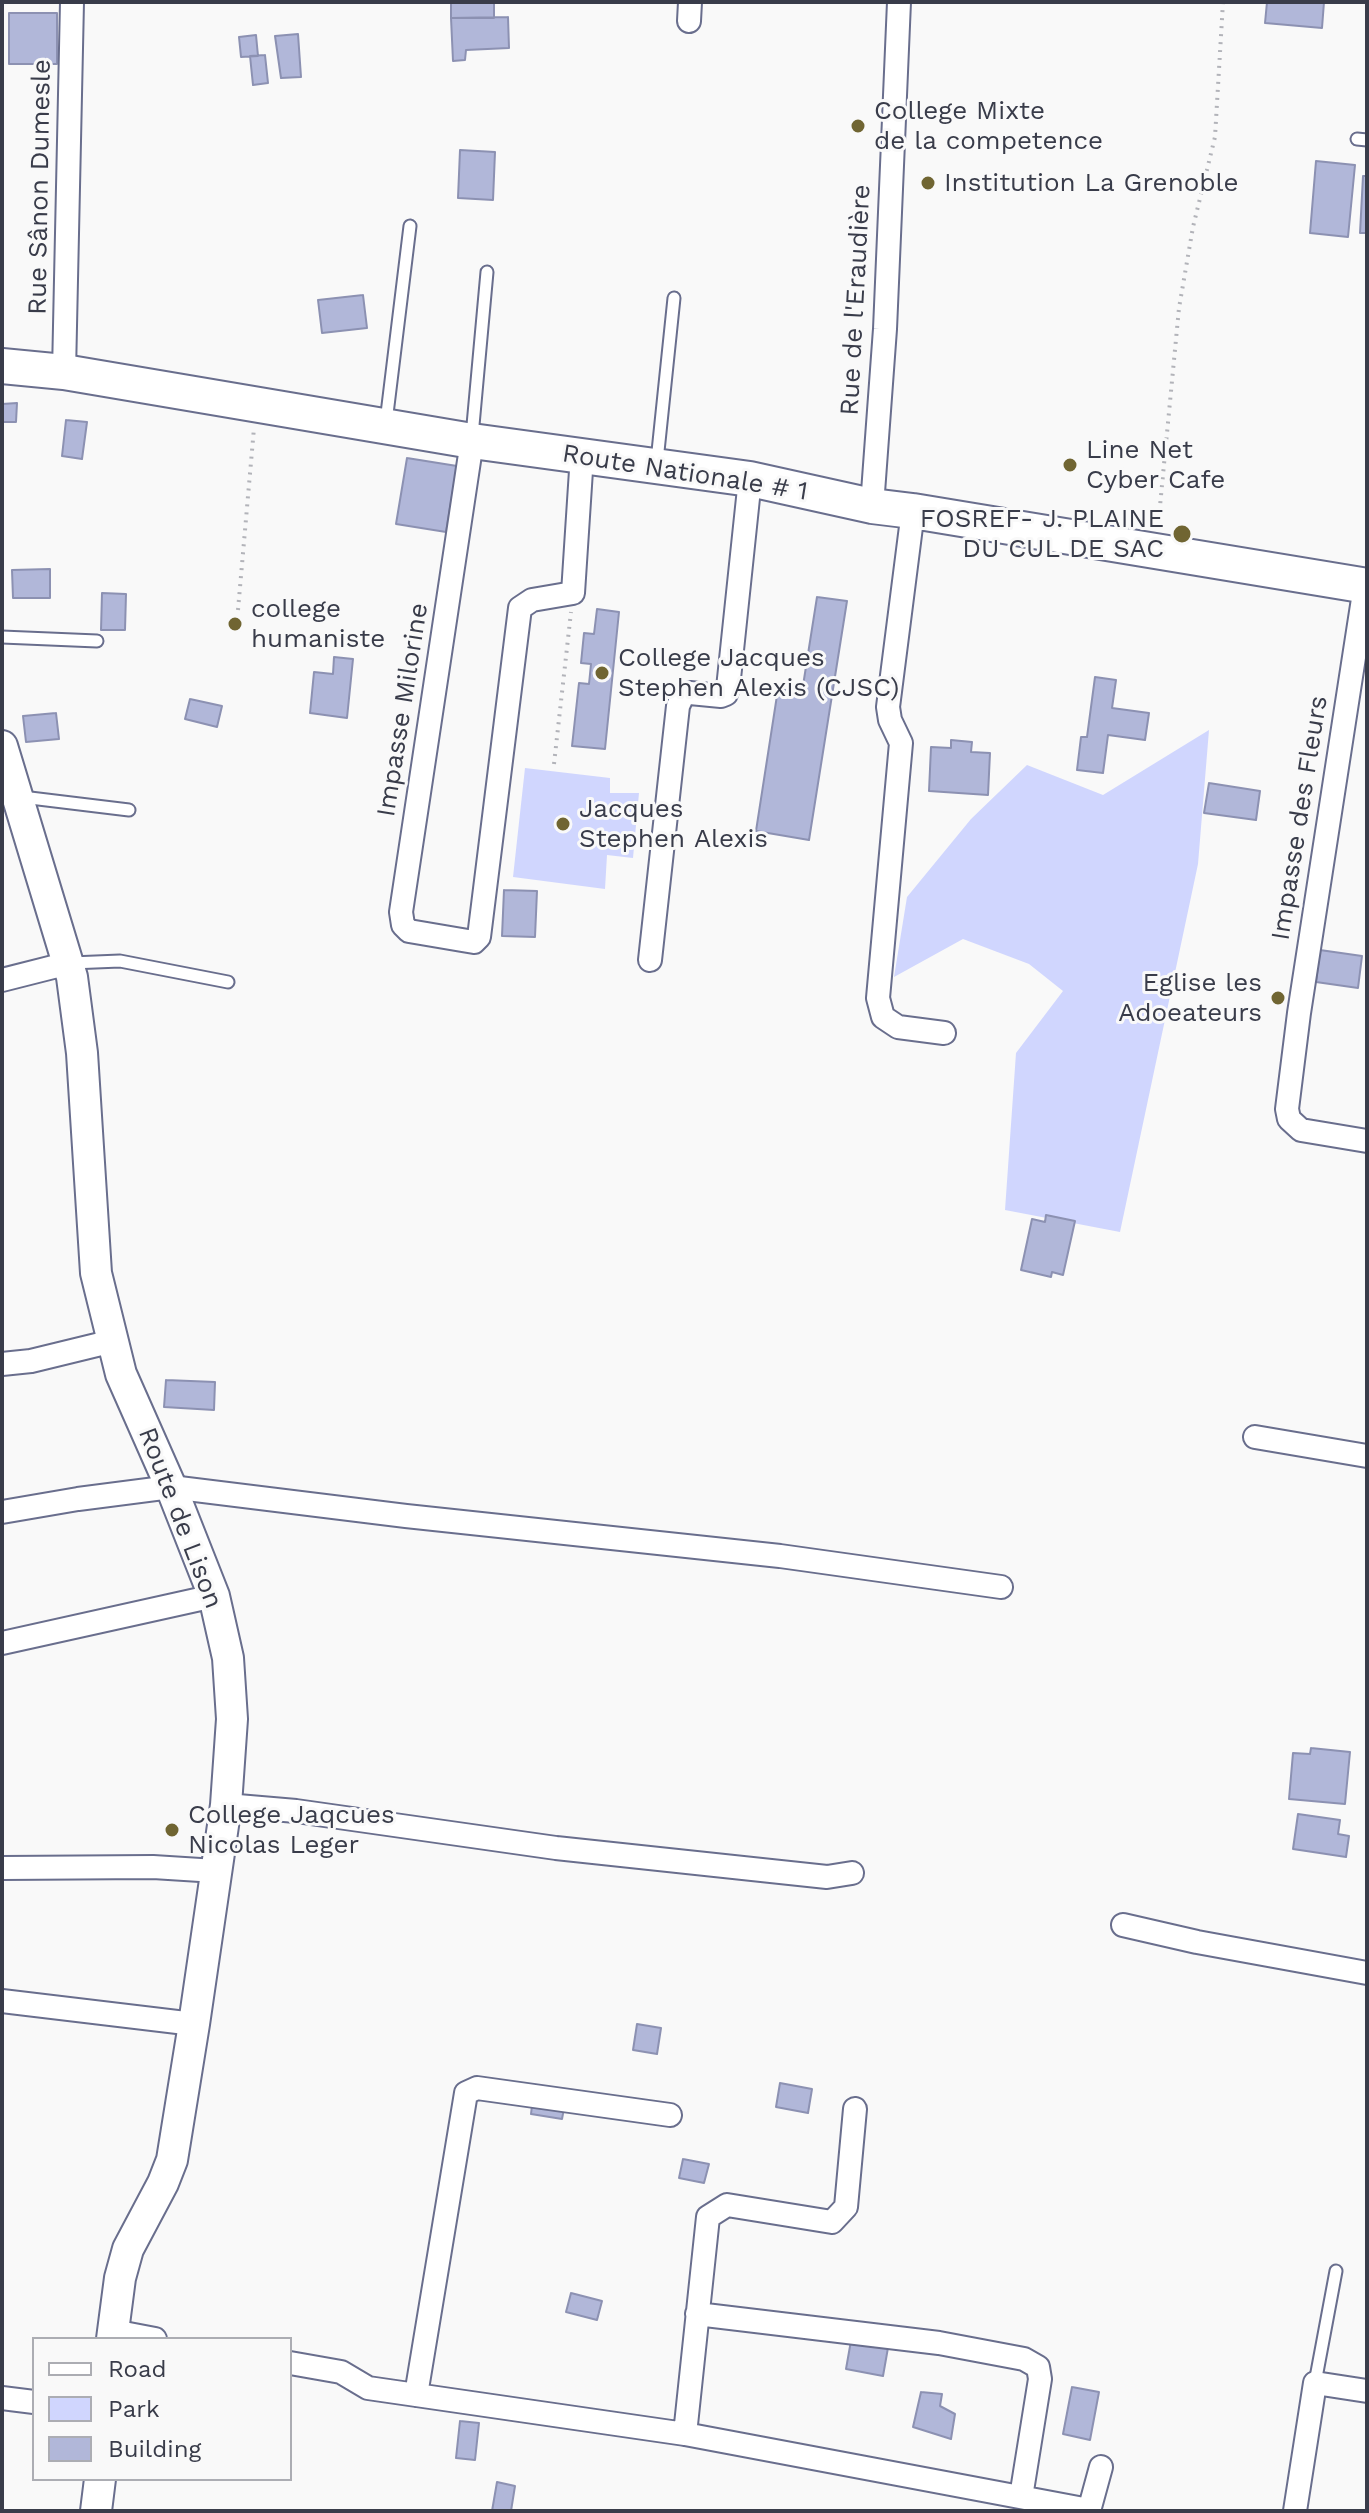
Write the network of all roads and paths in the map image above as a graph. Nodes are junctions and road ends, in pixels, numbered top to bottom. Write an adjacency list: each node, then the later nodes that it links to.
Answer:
1 (72, 2): 8 (street, Rue Sânon Dumesle)
2 (899, 2): 15 (street, Rue de l'Eraudière)
3 (1223, 2): 17 (path)
4 (410, 226): 10 (lane)
5 (487, 272): 11 (lane)
6 (674, 298): 13 (lane)
7 (2, 366): 8 (main road, Route Nationale # 1)
8 (64, 372): 9 (main road, Route Nationale # 1)
9 (256, 406): 10 (main road, Route Nationale # 1); 20 (path)
10 (385, 427): 11 (main road, Route Nationale # 1)
11 (472, 441): 12 (main road, Route Nationale # 1); 19 (street, Impasse Milorine)
12 (582, 455): 13 (main road, Route Nationale # 1); 19 (street)
13 (656, 466): 14 (main road, Route Nationale # 1)
14 (750, 479): 15 (main road, Route Nationale # 1); 27 (street)
15 (872, 506): 16 (main road, Route Nationale # 1)
16 (913, 511): 17 (main road, Route Nationale # 1); 31 (street)
17 (1156, 551): 18 (main road, Route Nationale # 1)
18 (1366, 586): 32 (street, Impasse des Fleurs)
19 (573, 593): 24 (path)
20 (238, 610)
21 (2, 637): 22 (lane)
22 (97, 641)
23 (2, 746): 25 (street, Route de Lison)
24 (554, 764)
25 (17, 797): 26 (lane); 28 (street, Route de Lison)
26 (129, 810)
27 (650, 960)
28 (69, 963): 29 (street); 30 (lane); 33 (street, Route de Lison)
29 (2, 980)
30 (228, 982)
31 (944, 1033)
32 (1367, 1141)
33 (113, 1341): 34 (street); 37 (street, Route de Lison)
34 (2, 1364)
35 (1255, 1437): 36 (street)
36 (1367, 1456)
37 (171, 1487): 38 (street); 39 (street); 40 (street, Route de Lison)
38 (2, 1512)
39 (1001, 1587)
40 (214, 1596): 41 (street); 42 (street, Route de Lison)
41 (2, 1643)
42 (226, 1805): 44 (street, Route de Lison); 45 (street)
43 (2, 1868): 44 (street)
44 (216, 1871): 49 (street, Route de Lison)
45 (852, 1873)
46 (1123, 1925): 47 (street)
47 (1366, 1968)
48 (2, 2001): 49 (street)
49 (194, 2024): 54 (street, Route de Lison)
50 (855, 2109): 53 (street)
51 (670, 2115): 59 (street)
52 (1336, 2271): 57 (lane)
53 (697, 2314): 62 (street); 65 (street)
54 (112, 2335): 55 (street)
55 (134, 2337)
56 (292, 2363): 59 (street)
57 (1315, 2383): 58 (street); 68 (street)
58 (1367, 2391)
59 (416, 2395): 62 (street)
60 (2, 2398): 61 (street)
61 (32, 2402)
62 (685, 2434): 65 (street)
63 (1101, 2467): 66 (street)
64 (100, 2481): 67 (street)
65 (1021, 2497): 66 (street)
66 (1089, 2510)
67 (96, 2511)
68 (1295, 2511)

